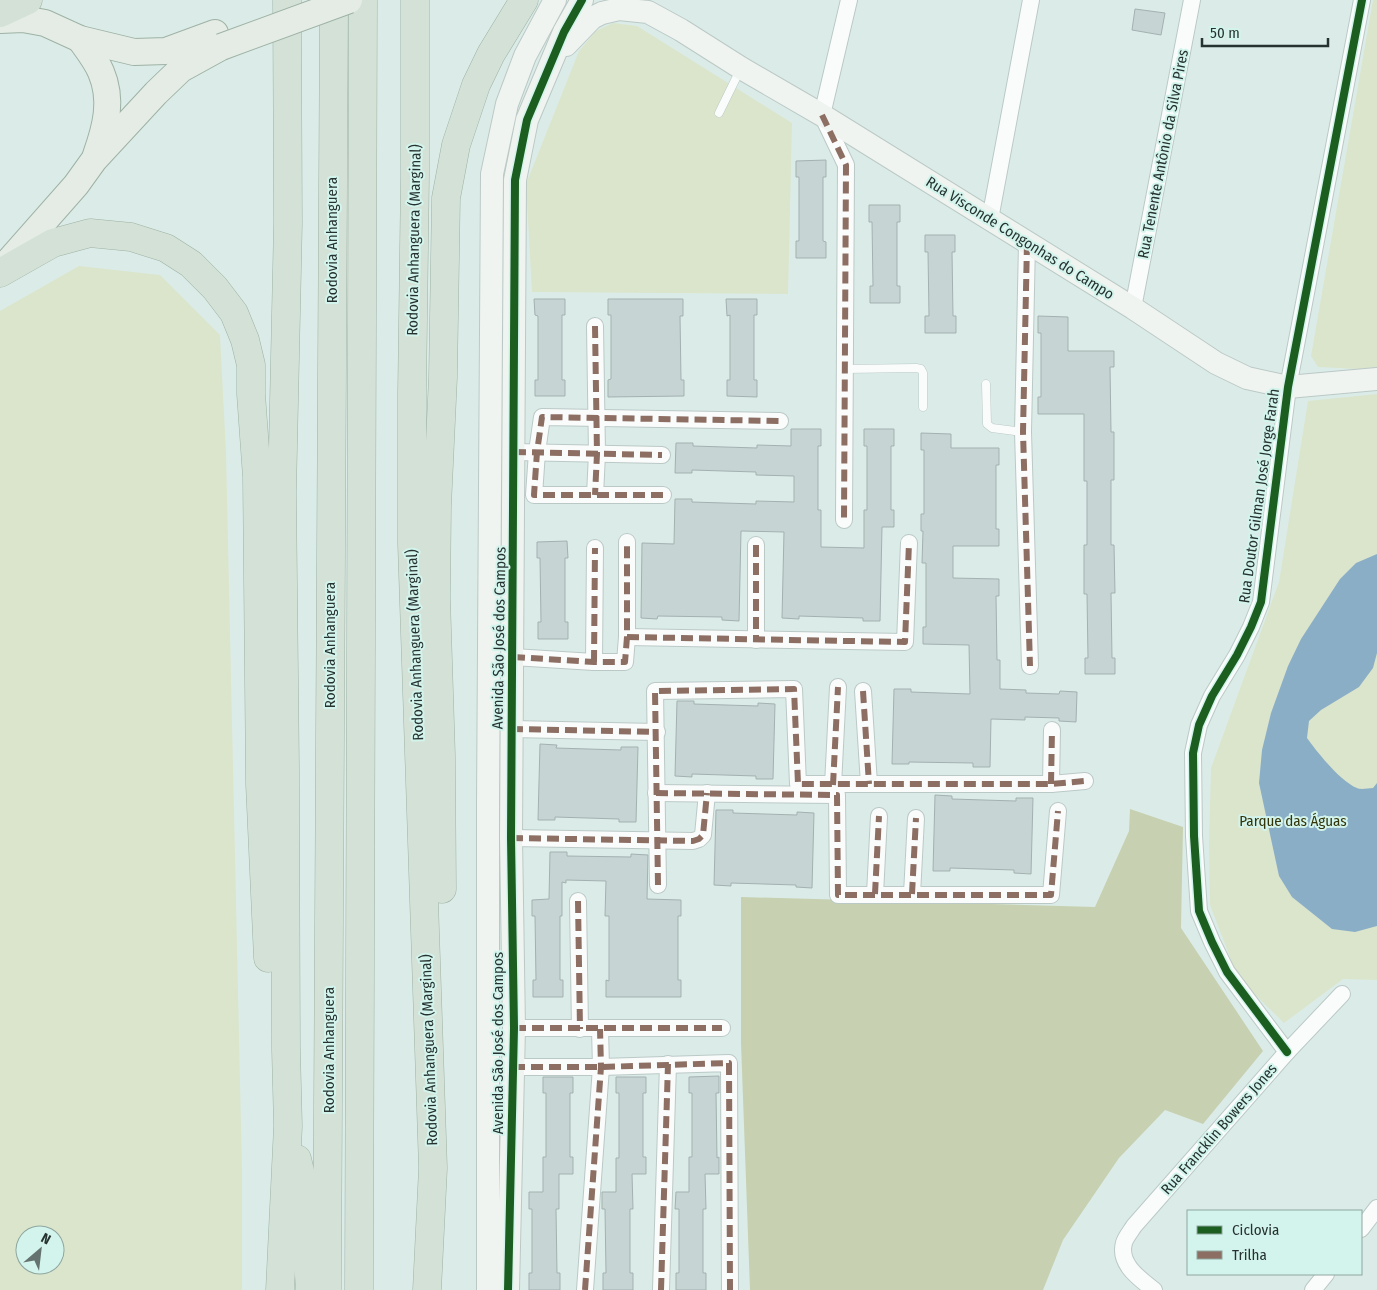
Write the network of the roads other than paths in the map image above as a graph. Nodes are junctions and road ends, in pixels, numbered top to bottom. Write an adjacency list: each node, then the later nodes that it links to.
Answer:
1 (28, 0): 16 (highway)
2 (288, 0): 80 (highway)
3 (304, 0): 20 (main road)
4 (334, 0): 92 (highway, Rodovia Anhanguera)
5 (349, 0): 20 (main road, bridge)
6 (363, 0): 93 (highway, Rodovia Anhanguera)
7 (415, 0): 86 (highway, Rodovia Anhanguera (Marginal))
8 (524, 0): 86 (highway)
9 (554, 0): 95 (street, Avenida São José dos Campos)
10 (582, 0): 21 (street, Avenida São José dos Campos)
11 (659, 0): 18 (street, Rua Visconde Congonhas do Campo)
12 (849, 0): 24 (street)
13 (1031, 0): 26 (street)
14 (1192, 0): 29 (street, Rua Tenente Antônio da Silva Pires)
15 (1362, 0): 34 (street, Rua Doutor Gilman José Jorge Farah)
16 (0, 13)
17 (0, 20): 19 (main road)
18 (681, 30): 21 (street, Rua Visconde Congonhas do Campo); 22 (street, Rua Visconde Congonhas do Campo)
19 (80, 38): 20 (main road); 25 (main road)
20 (218, 40): 25 (main road)
21 (549, 64): 39 (street, Avenida São José dos Campos)
22 (741, 68): 23 (lane); 24 (street, Rua Visconde Congonhas do Campo)
23 (719, 113)
24 (822, 115): 26 (street, Rua Visconde Congonhas do Campo); 31 (street)
25 (94, 160): 28 (main road)
26 (990, 218): 27 (street, Rua Visconde Congonhas do Campo)
27 (1027, 243): 29 (street, Rua Visconde Congonhas do Campo); 38 (street)
28 (0, 272): 80 (highway)
29 (1133, 308): 34 (street, Rua Visconde Congonhas do Campo)
30 (595, 326): 36 (street)
31 (845, 369): 35 (lane); 45 (street)
32 (1377, 379): 34 (street, Rua Visconde Congonhas do Campo)
33 (986, 384): 38 (lane)
34 (1288, 387): 81 (street, Rua Doutor Gilman José Jorge Farah)
35 (923, 407)
36 (595, 418): 37 (street); 40 (street); 41 (street)
37 (780, 421)
38 (1023, 432): 54 (street)
39 (514, 452): 40 (street); 52 (street, Avenida São José dos Campos)
40 (537, 452): 41 (street); 43 (street)
41 (597, 454): 42 (street); 43 (street)
42 (662, 456)
43 (595, 495): 44 (street)
44 (663, 495)
45 (844, 520)
46 (627, 542): 50 (street)
47 (909, 543): 51 (street)
48 (756, 545): 51 (street)
49 (595, 548): 53 (street)
50 (626, 636): 51 (street); 53 (street)
51 (756, 640)
52 (513, 657): 53 (street); 57 (street, Avenida São José dos Campos)
53 (594, 662)
54 (1030, 666)
55 (838, 687): 63 (street)
56 (863, 691): 61 (street)
57 (511, 729): 59 (street); 69 (street, Avenida São José dos Campos)
58 (1052, 730): 62 (street)
59 (657, 732): 63 (street); 64 (street)
60 (1085, 781): 62 (street)
61 (869, 784): 62 (street); 63 (street)
62 (1051, 784)
63 (833, 785)
64 (656, 792): 65 (street); 70 (street)
65 (707, 793): 70 (street); 72 (street)
66 (1058, 811): 73 (street)
67 (879, 816): 72 (street)
68 (916, 818): 73 (street)
69 (511, 838): 70 (street); 76 (street, Avenida São José dos Campos)
70 (658, 841): 71 (street)
71 (658, 885)
72 (875, 894): 73 (street)
73 (912, 894)
74 (578, 901): 78 (street)
75 (1342, 994): 81 (street, Rua Francklin Bowers Jones)
76 (514, 1028): 78 (street); 83 (street, Avenida São José dos Campos)
77 (722, 1028): 79 (street)
78 (580, 1029): 79 (street)
79 (600, 1029): 84 (street)
80 (286, 1050): 85 (highway)
81 (1286, 1052): 100 (street, Rua Francklin Bowers Jones)
82 (668, 1064): 84 (street); 98 (street); 99 (street)
83 (513, 1067): 84 (street); 96 (street, Avenida São José dos Campos)
84 (601, 1067): 97 (street)
85 (288, 1126): 90 (highway); 91 (highway)
86 (433, 1168): 94 (highway, Rodovia Anhanguera (Marginal))
87 (1377, 1208): 88 (street)
88 (1362, 1228)
89 (1325, 1275): 101 (street)
90 (280, 1290)
91 (310, 1290)
92 (327, 1290)
93 (359, 1290)
94 (427, 1290)
95 (488, 1290)
96 (508, 1290)
97 (585, 1290)
98 (661, 1290)
99 (730, 1290)
100 (1154, 1290)
101 (1313, 1290)

